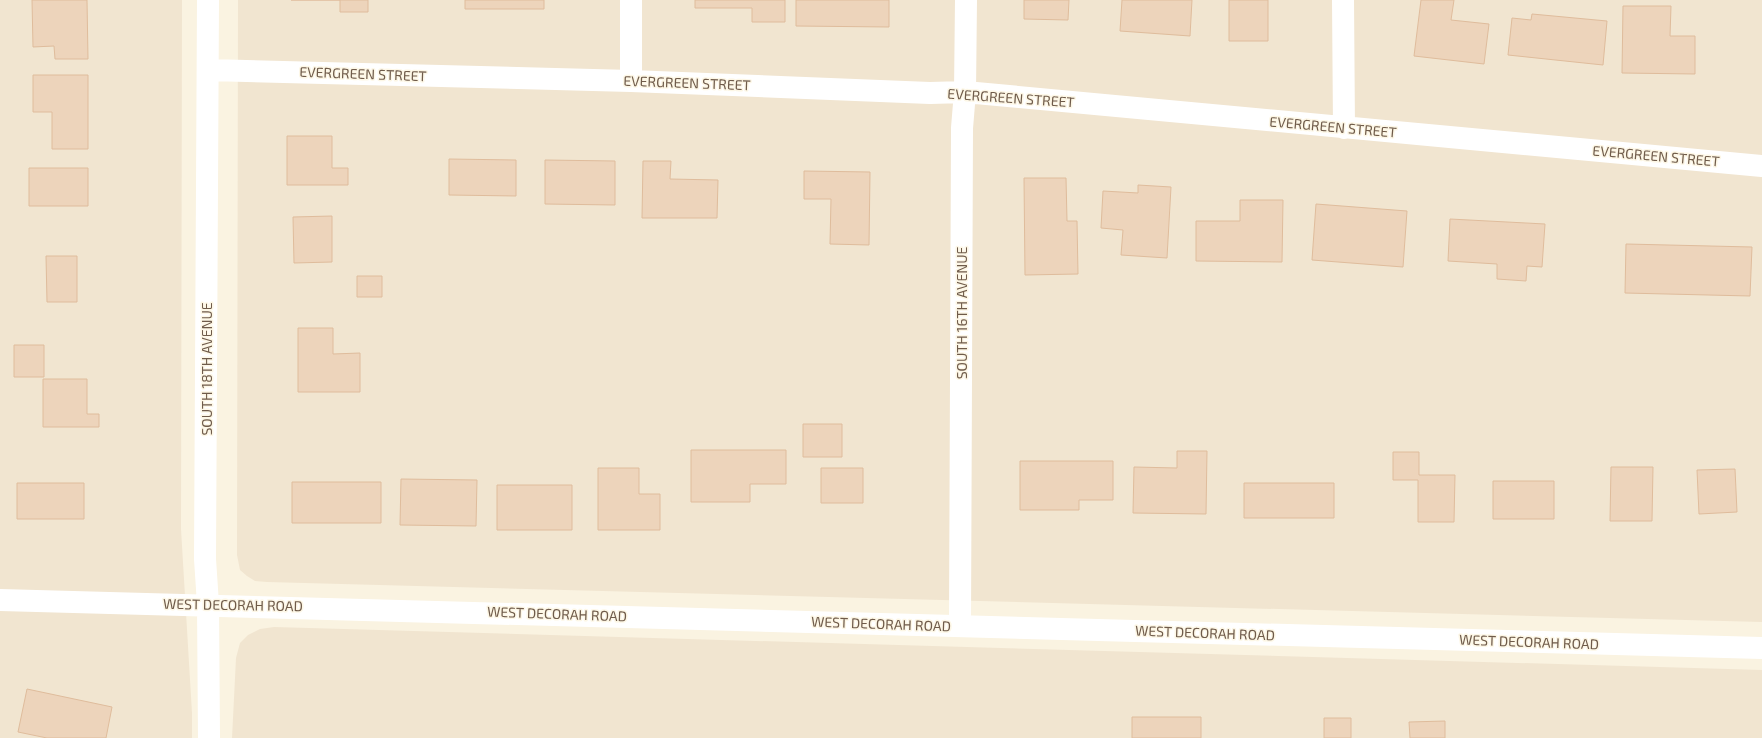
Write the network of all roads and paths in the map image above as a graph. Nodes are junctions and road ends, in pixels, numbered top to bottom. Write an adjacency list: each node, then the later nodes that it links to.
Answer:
1 (208, 0): 5 (street, SOUTH 18TH AVENUE)
2 (630, 0): 6 (street)
3 (966, 0): 7 (street, SOUTH 16TH AVENUE)
4 (1343, 0): 8 (street)
5 (209, 70): 6 (street, EVERGREEN STREET); 11 (street, SOUTH 18TH AVENUE)
6 (631, 81): 7 (street, EVERGREEN STREET)
7 (965, 92): 8 (street, EVERGREEN STREET); 12 (street, SOUTH 16TH AVENUE)
8 (1344, 128): 9 (street, EVERGREEN STREET)
9 (1762, 166)
10 (0, 600): 11 (street, WEST DECORAH ROAD)
11 (208, 604): 12 (street, WEST DECORAH ROAD); 14 (street, SOUTH 18TH AVENUE)
12 (960, 626): 13 (street, WEST DECORAH ROAD)
13 (1762, 648)
14 (209, 738)

